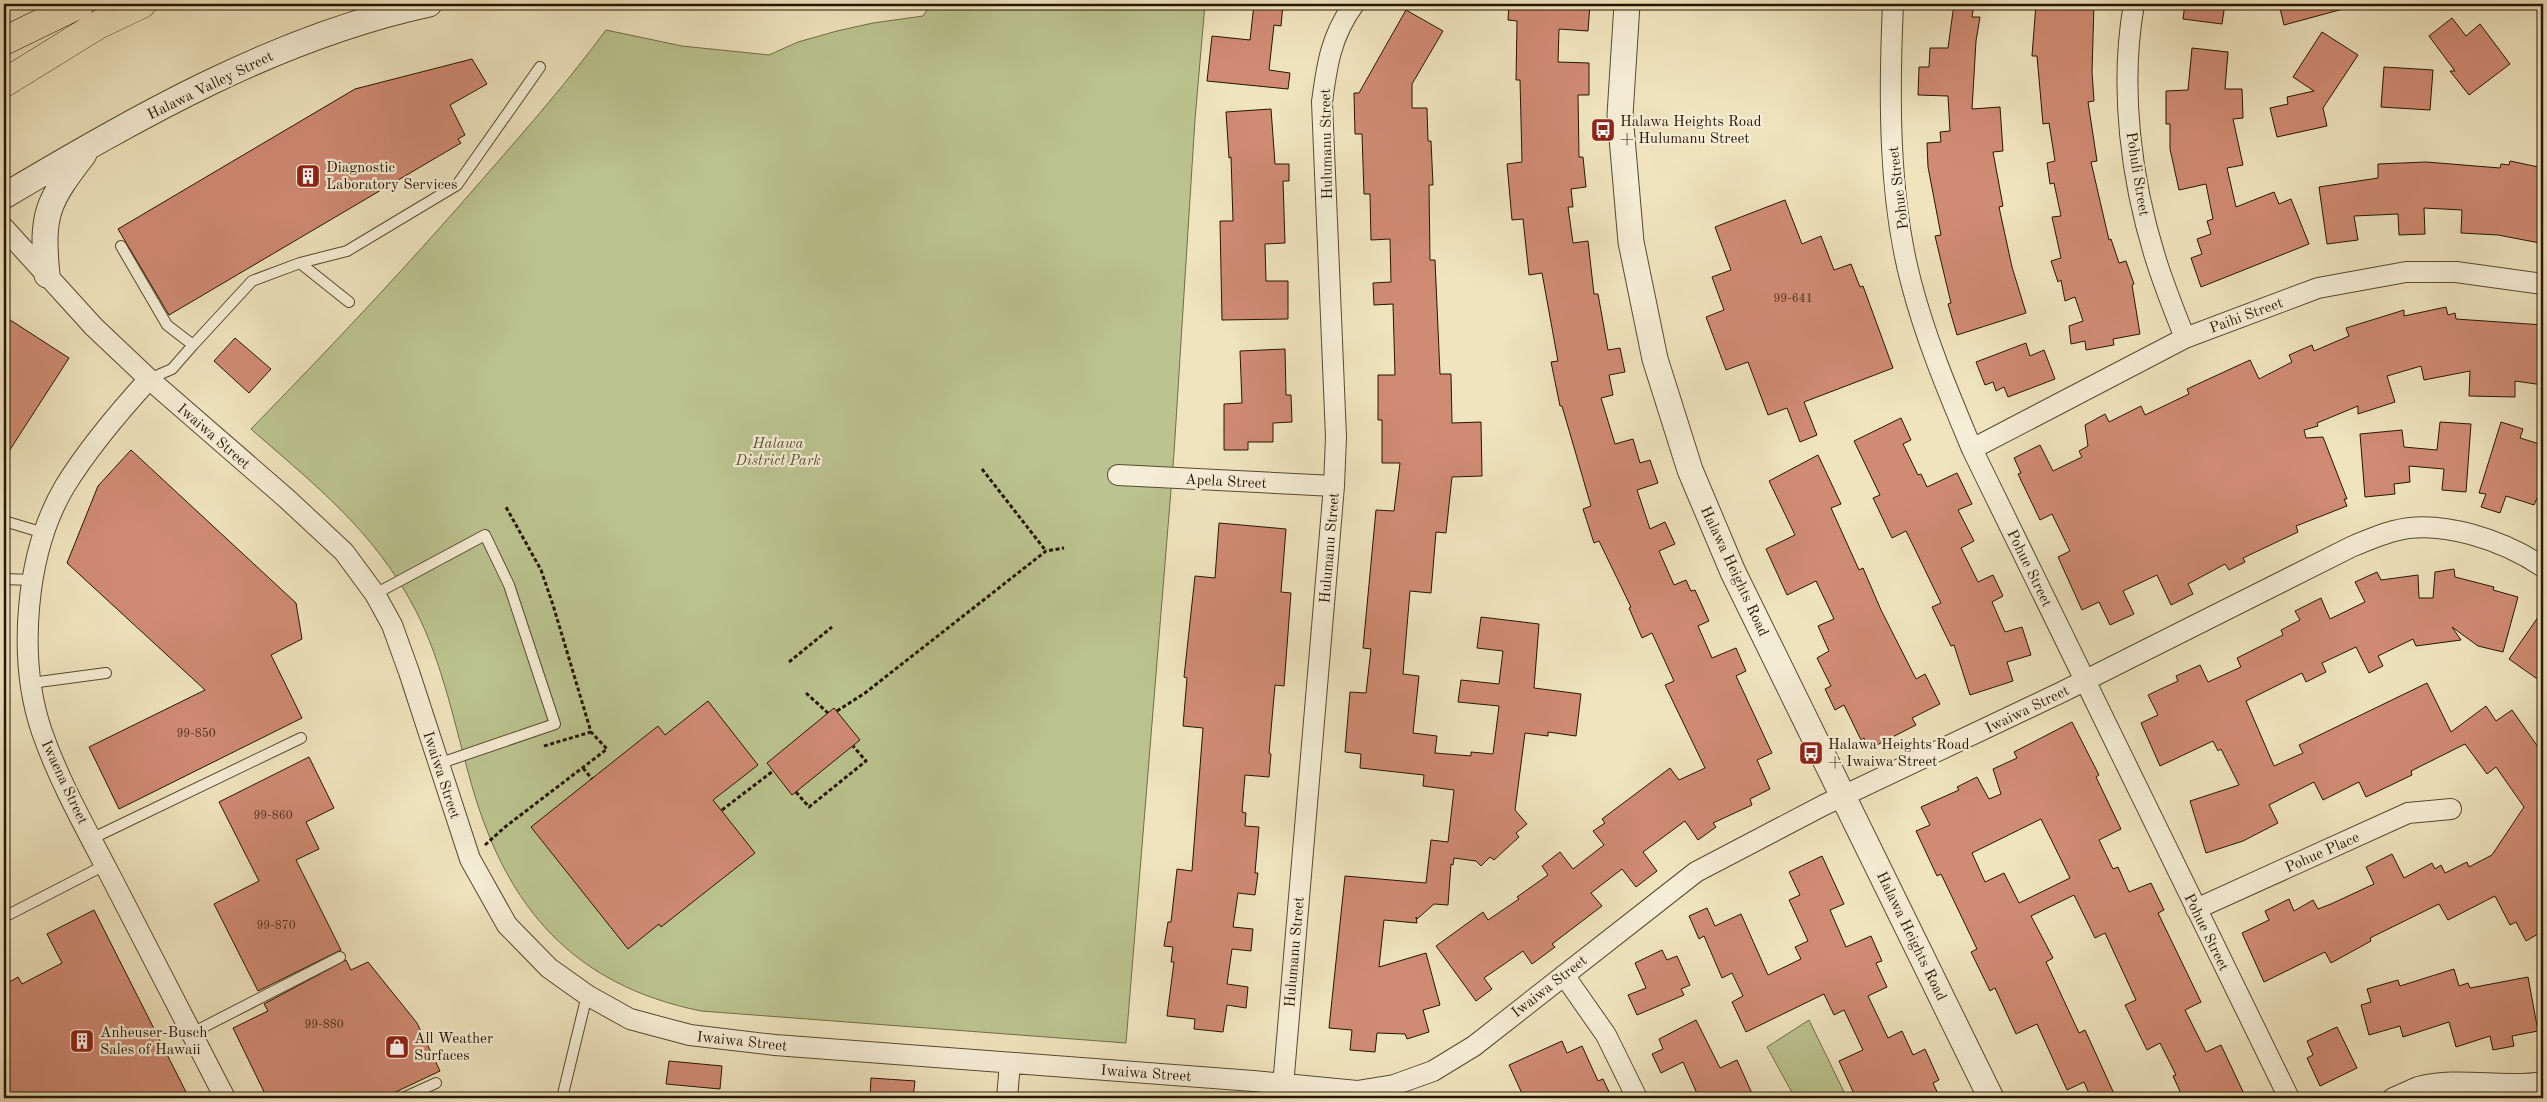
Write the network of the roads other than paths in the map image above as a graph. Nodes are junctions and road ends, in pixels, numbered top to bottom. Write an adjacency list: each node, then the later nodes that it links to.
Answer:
1 (80, 4): 8 (highway)
2 (142, 4): 10 (highway)
3 (429, 4): 11 (street, Halawa Valley Street)
4 (1354, 4): 24 (street, Hulumanu Street)
5 (1627, 4): 36 (street, Halawa Heights Road)
6 (1893, 4): 22 (street, Pohue Street)
7 (2134, 4): 19 (street, Pohuli Street)
8 (4, 41)
9 (540, 68): 15 (lane)
10 (4, 82)
11 (91, 144): 12 (street, Halawa Valley Street); 16 (street)
12 (4, 196)
13 (4, 228): 16 (street, Iwaiwa Street)
14 (121, 246): 20 (lane)
15 (300, 263): 18 (lane); 20 (lane)
16 (47, 275): 21 (street, Iwaiwa Street)
17 (2543, 284): 19 (street, Paihi Street)
18 (349, 302)
19 (2184, 338): 22 (street, Paihi Street)
20 (193, 345): 21 (lane)
21 (150, 379): 26 (street, Iwaena Street); 30 (street, Iwaiwa Street)
22 (1972, 449): 32 (street, Pohue Street)
23 (1118, 475): 24 (street, Apela Street)
24 (1334, 486): 49 (street, Hulumanu Street)
25 (4, 521): 26 (lane)
26 (44, 533): 29 (street, Iwaena Street)
27 (2543, 567): 32 (street, Iwaiwa Street)
28 (4, 579): 29 (lane)
29 (32, 580): 33 (street, Iwaena Street)
30 (375, 594): 35 (street, Iwaiwa Street); 35 (lane)
31 (106, 673): 33 (lane)
32 (2085, 680): 36 (street, Iwaiwa Street); 40 (street, Pohue Street)
33 (31, 683): 38 (street, Iwaena Street)
34 (301, 738): 38 (lane)
35 (438, 764): 44 (street, Iwaiwa Street)
36 (1845, 796): 43 (street, Iwaiwa Street); 55 (street, Halawa Heights Road)
37 (2451, 809): 40 (street, Pohue Place)
38 (91, 839): 39 (street, Iwaena Street)
39 (105, 865): 41 (lane); 45 (street, Iwaena Street)
40 (2196, 908): 56 (street, Pohue Street)
41 (4, 917)
42 (340, 957): 45 (lane)
43 (1564, 975): 49 (street, Iwaiwa Street); 54 (street)
44 (587, 995): 46 (street, Iwaiwa Street); 52 (lane)
45 (192, 1033): 50 (street, Iwaena Street)
46 (1010, 1063): 49 (street, Iwaiwa Street); 53 (street)
47 (436, 1082): 51 (lane)
48 (2543, 1082): 57 (street)
49 (1282, 1091)
50 (226, 1098)
51 (403, 1098)
52 (562, 1098)
53 (1007, 1098)
54 (1638, 1098)
55 (1991, 1098)
56 (2289, 1098)
57 (2393, 1098)

